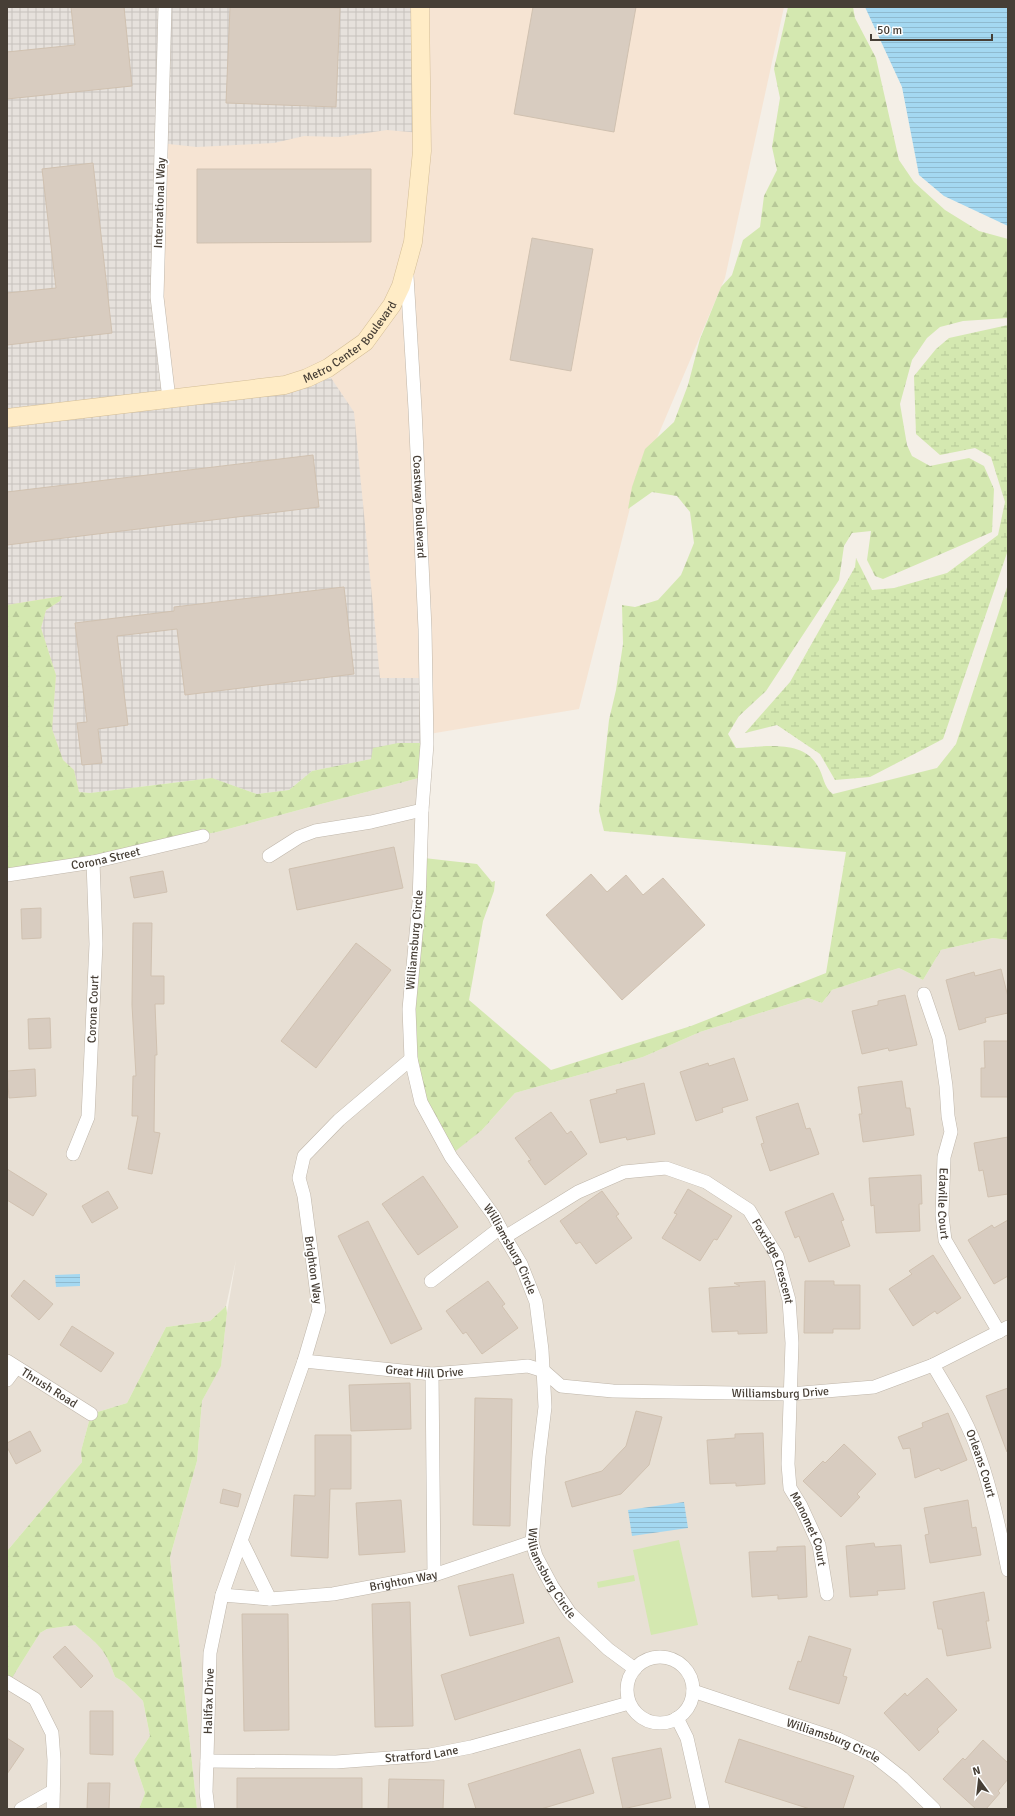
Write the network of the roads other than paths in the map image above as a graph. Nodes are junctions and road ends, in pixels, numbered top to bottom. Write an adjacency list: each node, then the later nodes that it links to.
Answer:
1 (165, 7): 4 (street, International Way)
2 (420, 7): 3 (street, Metro Center Boulevard)
3 (407, 270): 4 (street, Metro Center Boulevard); 6 (street, Coastway Boulevard)
4 (168, 399): 5 (street, Metro Center Boulevard)
5 (7, 418)
6 (427, 744): 7 (street, Williamsburg Circle)
7 (422, 810): 9 (street); 13 (street, Williamsburg Circle)
8 (203, 836): 10 (street, Corona Street)
9 (269, 856)
10 (93, 862): 11 (street, Corona Street); 14 (street, Corona Court)
11 (7, 875)
12 (924, 994): 17 (street, Edaville Court)
13 (411, 1059): 15 (street, Williamsburg Circle); 18 (street, Brighton Way)
14 (73, 1154)
15 (503, 1232): 16 (street); 21 (street, Williamsburg Circle); 24 (street, Foxridge Crescent)
16 (431, 1281)
17 (1003, 1329): 20 (street, Williamsburg Drive)
18 (304, 1361): 22 (street, Great Hill Drive); 26 (street, Brighton Way)
19 (11, 1365): 23 (street); 25 (street, Thrush Road)
20 (933, 1366): 24 (street, Williamsburg Drive); 28 (street, Orleans Court)
21 (544, 1371): 22 (street, Great Hill Drive); 24 (street, Williamsburg Drive); 27 (street, Williamsburg Circle)
22 (432, 1374): 29 (street)
23 (7, 1380)
24 (790, 1394): 30 (street, Manomet Court)
25 (91, 1414)
26 (242, 1542): 31 (street, Brighton Way); 32 (street)
27 (532, 1542): 29 (street, Brighton Way); 33 (street, Williamsburg Circle)
28 (1008, 1570)
29 (434, 1575): 32 (street, Brighton Way)
30 (827, 1594)
31 (222, 1595): 32 (street, Brighton Way); 38 (street, Halifax Drive)
32 (270, 1599)
33 (635, 1669): 35 (street); 36 (street)
34 (7, 1682): 39 (street)
35 (693, 1691): 37 (street); 44 (street, Williamsburg Circle)
36 (629, 1703): 37 (street); 38 (street, Stratford Lane)
37 (677, 1718): 43 (street)
38 (207, 1761): 42 (street, Halifax Drive)
39 (53, 1791): 40 (street); 41 (street)
40 (22, 1809)
41 (53, 1809)
42 (208, 1809)
43 (702, 1809)
44 (934, 1809)

